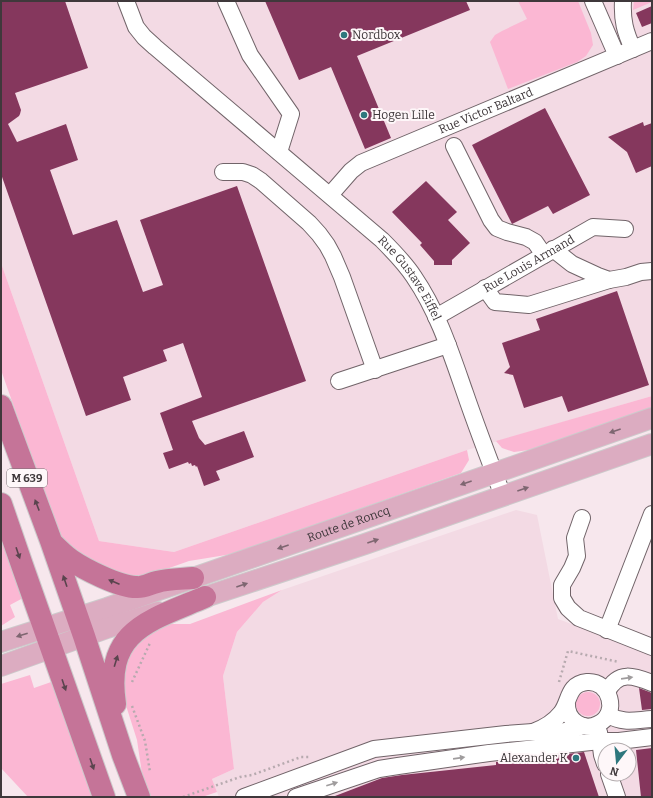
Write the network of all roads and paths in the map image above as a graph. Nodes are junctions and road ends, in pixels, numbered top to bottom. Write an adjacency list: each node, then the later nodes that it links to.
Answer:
1 (126, 1): 9 (street, Rue Gustave Eiffel)
2 (226, 1): 9 (street)
3 (592, 1): 7 (street)
4 (623, 1): 6 (street)
5 (652, 41): 6 (street, Rue Victor Baltard)
6 (633, 49): 7 (street, Rue Victor Baltard)
7 (617, 56): 11 (street, Rue Victor Baltard)
8 (454, 146): 13 (street)
9 (279, 152): 11 (street, Rue Gustave Eiffel)
10 (223, 172): 19 (street)
11 (330, 195): 17 (street, Rue Gustave Eiffel)
12 (625, 228): 13 (street, Rue Louis Armand)
13 (548, 252): 15 (street); 16 (street, Rue Louis Armand)
14 (652, 272): 15 (street)
15 (609, 280): 16 (street)
16 (485, 288): 17 (street, Rue Louis Armand)
17 (436, 316): 18 (street, Rue Gustave Eiffel)
18 (448, 345): 19 (street); 24 (street, Rue Gustave Eiffel)
19 (374, 370): 20 (street)
20 (339, 381)
21 (1, 406): 29 (highway, M 639, one-way to 21)
22 (652, 418): 24 (main road, Route de Roncq, one-way to 24)
23 (652, 444): 25 (main road, Route de Roncq, one-way to 23)
24 (494, 473): 25 (street, Rue Gustave Eiffel); 30 (main road, Route de Roncq, one-way to 30)
25 (503, 496): 31 (main road, Route de Roncq, one-way to 25)
26 (1, 504): 33 (highway, M 639, one-way to 33)
27 (652, 514): 32 (street)
28 (582, 518): 32 (street)
29 (51, 541): 30 (highway, one-way to 29); 33 (highway, M 639, one-way to 29)
30 (193, 578): 33 (main road, Route de Roncq)
31 (205, 597): 33 (main road, Route de Roncq); 50 (highway, one-way to 31)
32 (607, 630): 36 (street)
33 (64, 632): 34 (main road, Route de Roncq, one-way to 34); 38 (main road, Route de Roncq); 50 (highway, M 639); 54 (highway, M 639, one-way to 54)
34 (1, 642)
35 (151, 642): 40 (path)
36 (652, 647)
37 (625, 664): 41 (path)
38 (1, 666)
39 (652, 683): 42 (street, one-way to 39)
40 (130, 685)
41 (558, 686)
42 (607, 692): 43 (street); 46 (street)
43 (567, 703): 46 (street); 47 (street)
44 (132, 706): 52 (path)
45 (652, 718): 46 (street)
46 (596, 722): 47 (street); 49 (street)
47 (533, 732): 57 (street)
48 (652, 737): 49 (street)
49 (600, 741): 58 (street, one-way to 49)
50 (123, 755): 55 (highway, M 639)
51 (313, 756): 56 (path)
52 (150, 773)
53 (611, 782): 59 (street)
54 (104, 797)
55 (138, 797)
56 (183, 797)
57 (244, 797)
58 (296, 797)
59 (616, 797)

